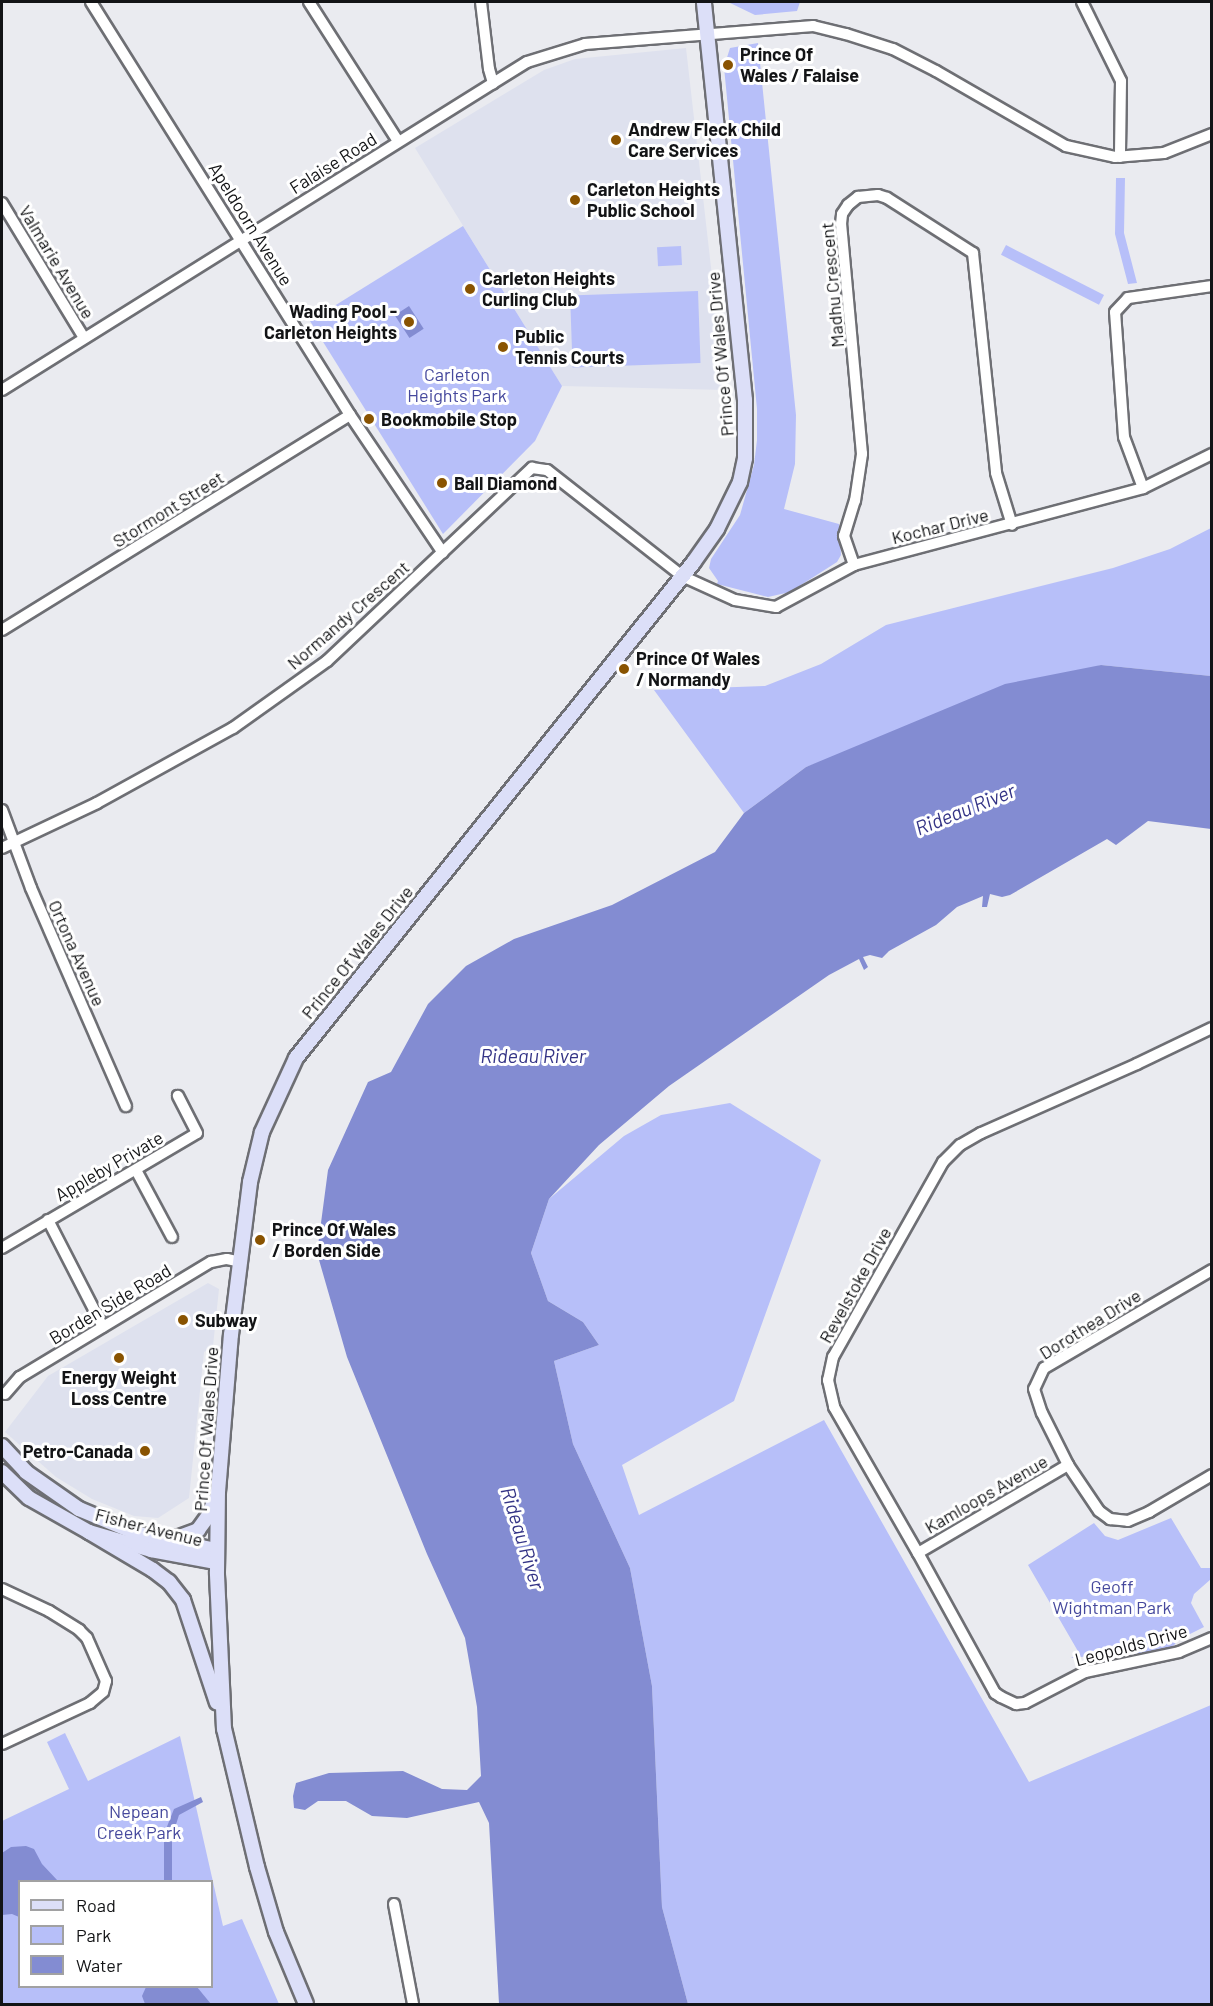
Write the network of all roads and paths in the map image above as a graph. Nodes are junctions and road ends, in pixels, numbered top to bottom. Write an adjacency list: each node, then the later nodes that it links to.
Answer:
1 (91, 2): 12 (street, Apeldoorn Avenue)
2 (309, 2): 9 (street)
3 (481, 2): 7 (street)
4 (704, 2): 6 (main road, Prince Of Wales Drive)
5 (1082, 2): 10 (street)
6 (706, 33): 7 (street, Falaise Road); 10 (street); 22 (main road, Prince Of Wales Drive)
7 (494, 83): 9 (street, Falaise Road)
8 (1212, 134): 10 (street)
9 (398, 141): 12 (street, Falaise Road)
10 (1120, 157)
11 (2, 203): 14 (street, Valmarie Avenue)
12 (242, 240): 14 (street, Falaise Road); 16 (street, Apeldoorn Avenue)
13 (1212, 286): 18 (street)
14 (84, 338): 15 (street, Falaise Road)
15 (2, 390)
16 (350, 415): 20 (street, Apeldoorn Avenue); 23 (street, Stormont Street)
17 (1212, 454): 18 (street, Kochar Drive)
18 (1143, 488): 19 (street, Kochar Drive)
19 (1012, 525): 21 (street, Kochar Drive); 21 (street, Madhu Crescent)
20 (443, 554): 22 (street, Normandy Crescent); 25 (street, Normandy Crescent)
21 (854, 565): 22 (street, Kochar Drive)
22 (681, 576): 34 (main road, Prince Of Wales Drive)
23 (2, 630)
24 (2, 810): 25 (street, Ortona Avenue)
25 (14, 842): 26 (street, Normandy Crescent); 29 (street, Ortona Avenue)
26 (2, 848)
27 (1212, 1028): 47 (street, Revelstoke Drive)
28 (178, 1096): 30 (street, Appleby Private)
29 (126, 1106)
30 (136, 1170): 31 (street, Appleby Private); 32 (street)
31 (48, 1220): 33 (street, Appleby Private); 36 (street)
32 (172, 1237)
33 (2, 1248)
34 (241, 1262): 36 (street, Borden Side Road); 44 (main road, Prince Of Wales Drive)
35 (1212, 1270): 39 (street, Dorothea Drive)
36 (103, 1327): 37 (street, Borden Side Road)
37 (5, 1394)
38 (2, 1446): 41 (main road, Fisher Avenue)
39 (1068, 1465): 42 (street, Kamloops Avenue); 47 (street, Kamloops Avenue)
40 (2, 1472): 43 (main road, Fisher Avenue)
41 (26, 1472): 43 (main road); 46 (main road, Fisher Avenue)
42 (1212, 1475)
43 (13, 1484): 45 (main road, Fisher Avenue)
44 (218, 1492): 46 (main road); 48 (main road, Prince Of Wales Drive)
45 (89, 1532): 48 (main road, Fisher Avenue); 52 (main road)
46 (166, 1542): 48 (main road, Fisher Avenue)
47 (918, 1553): 51 (street, Revelstoke Drive)
48 (216, 1556): 52 (main road, Prince Of Wales Drive)
49 (2, 1589): 53 (street)
50 (1212, 1638): 51 (street, Leopolds Drive)
51 (994, 1692)
52 (225, 1729): 55 (main road, Prince Of Wales Drive)
53 (2, 1744)
54 (394, 1904): 56 (street)
55 (306, 2004)
56 (413, 2004)

